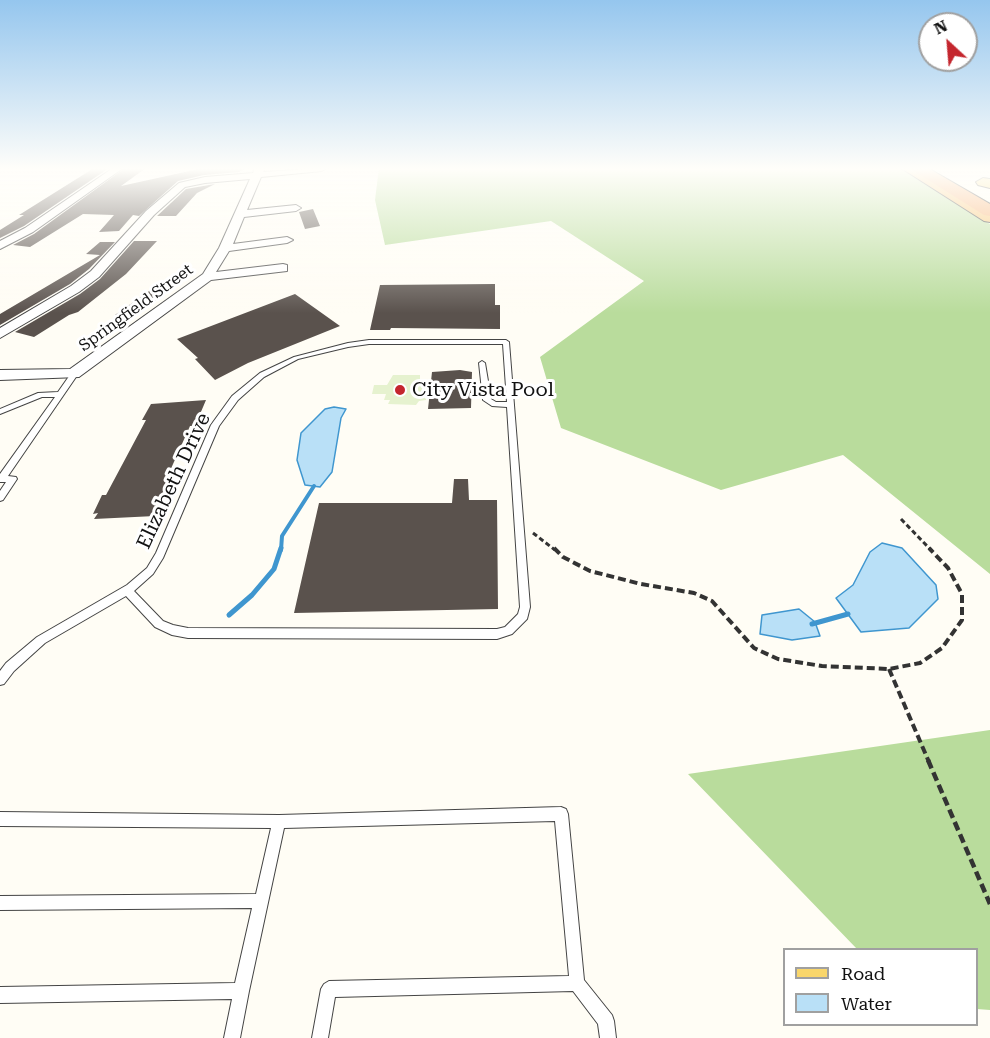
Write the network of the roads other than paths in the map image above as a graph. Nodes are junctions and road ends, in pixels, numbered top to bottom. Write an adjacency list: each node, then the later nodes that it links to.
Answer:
1 (49, 216): 5 (street)
2 (147, 216): 9 (street)
3 (238, 216): 6 (street, Springfield Street)
4 (287, 240): 6 (street)
5 (0, 246)
6 (225, 248): 8 (street, Springfield Street)
7 (283, 268): 8 (street)
8 (208, 276): 11 (street, Springfield Street)
9 (0, 334)
10 (482, 363): 14 (lane)
11 (74, 374): 12 (street); 13 (lane)
12 (0, 375)
13 (61, 394): 15 (lane); 16 (lane)
14 (510, 405): 18 (lane, Elizabeth Drive); 18 (lane)
15 (0, 412)
16 (0, 479): 17 (lane)
17 (0, 498)
18 (127, 590): 19 (lane, Elizabeth Drive)
19 (0, 680)
20 (0, 819): 21 (lane)
21 (279, 822): 22 (lane); 24 (lane)
22 (261, 901): 23 (lane); 25 (lane)
23 (0, 903)
24 (577, 983): 28 (lane); 29 (lane)
25 (241, 991): 26 (lane); 27 (lane)
26 (0, 995)
27 (232, 1038)
28 (320, 1038)
29 (608, 1038)

